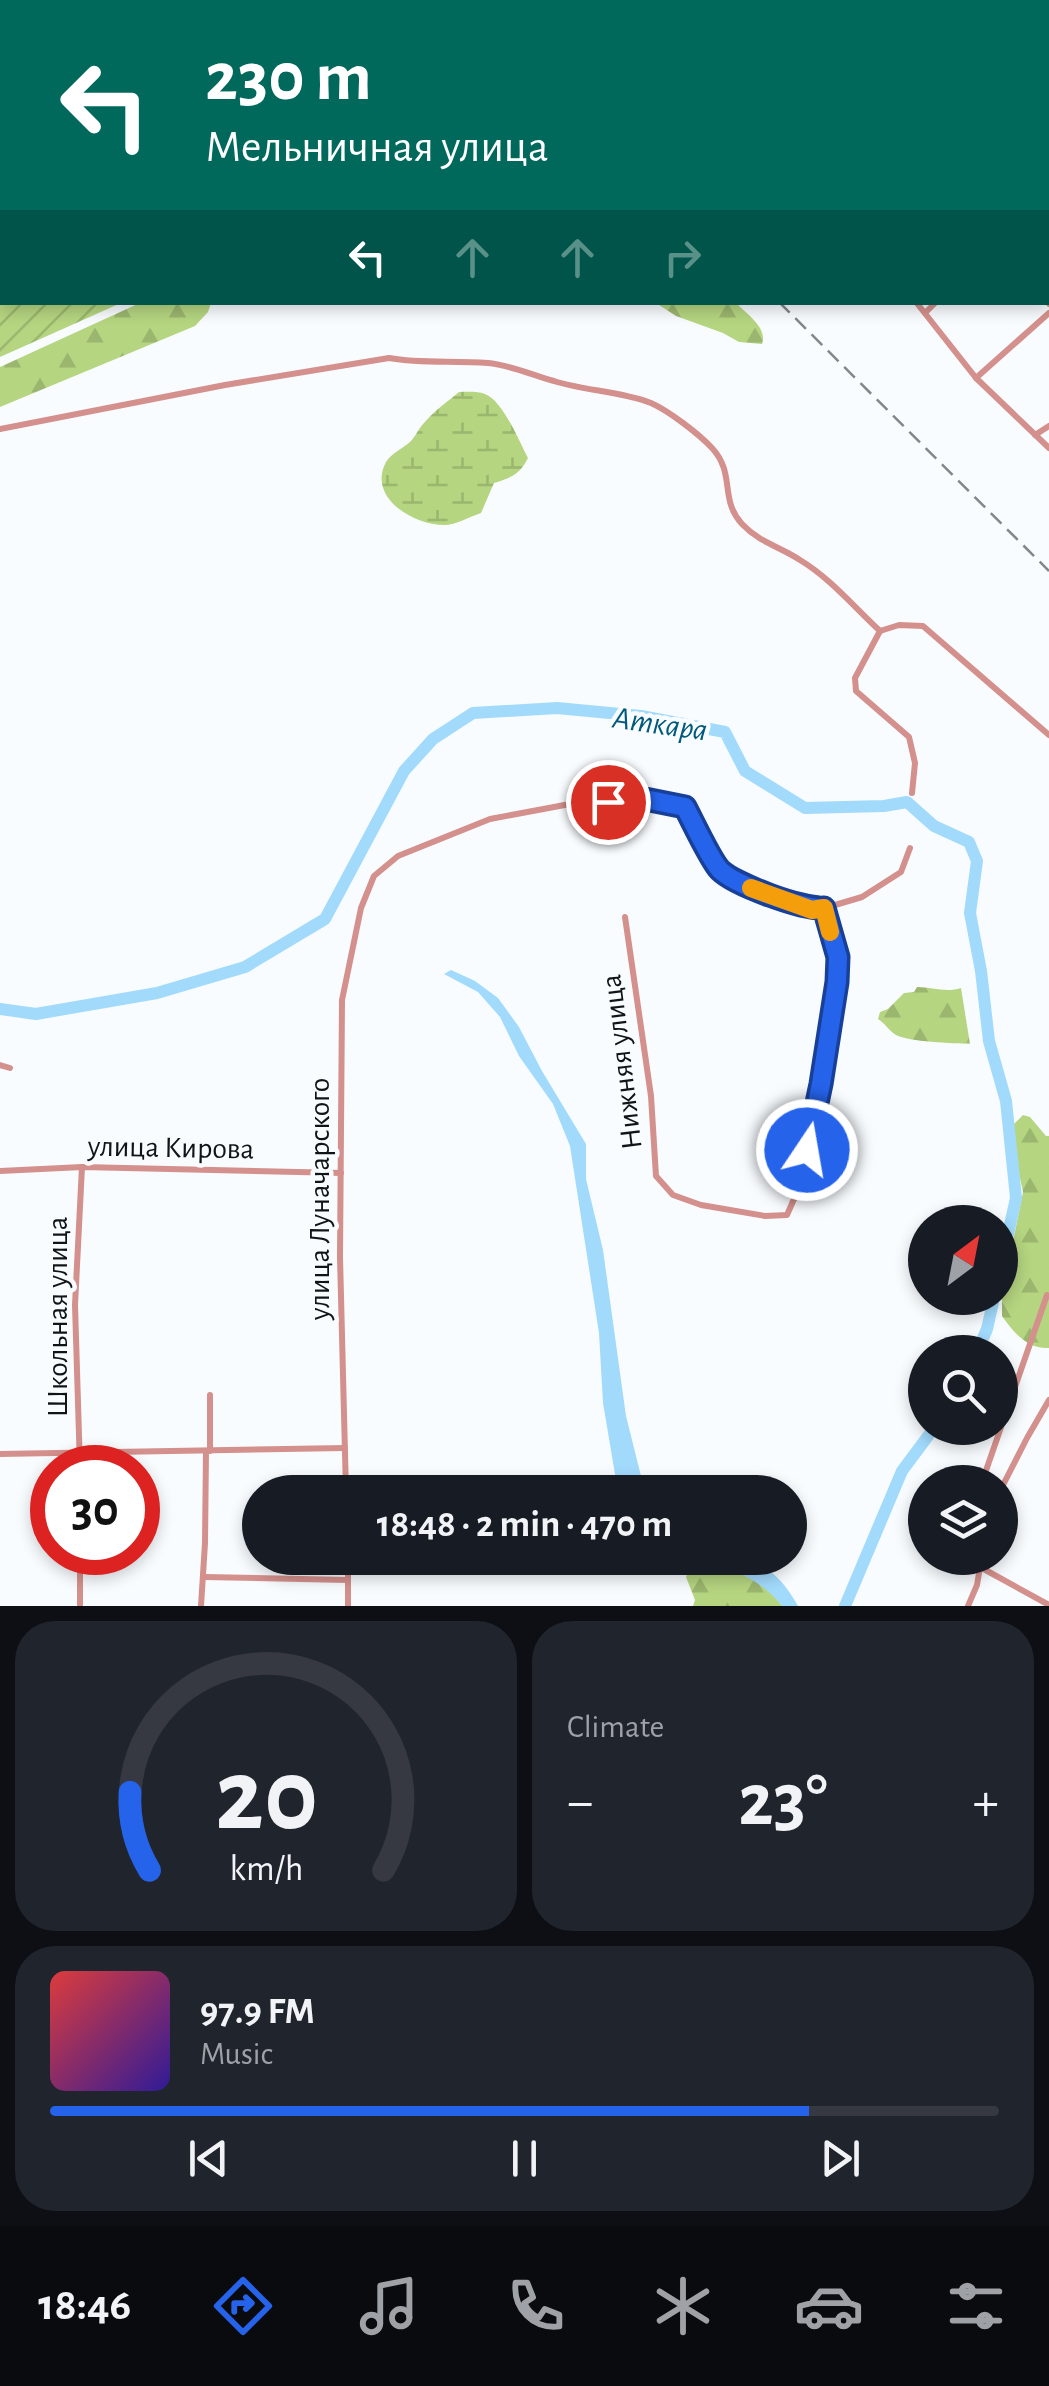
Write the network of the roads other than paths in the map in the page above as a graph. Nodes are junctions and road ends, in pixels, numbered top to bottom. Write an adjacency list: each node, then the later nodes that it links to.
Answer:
1 (918, 305): 4 (street)
2 (933, 305): 4 (street)
3 (1049, 312): 5 (street)
4 (925, 313): 5 (street)
5 (976, 378): 8 (street)
6 (1049, 426): 8 (street)
7 (0, 428): 10 (street)
8 (1035, 435): 9 (street)
9 (1049, 448)
10 (880, 631): 11 (street); 12 (street)
11 (1049, 736)
12 (912, 793)
13 (910, 848): 14 (street)
14 (824, 908): 15 (street, Нижняя улица); 20 (street, улица Луначарского)
15 (625, 917)
16 (0, 1064): 17 (street)
17 (10, 1068)
18 (82, 1167): 19 (street, улица Кирова); 20 (street, улица Кирова); 24 (street, Школьная улица)
19 (0, 1172)
20 (341, 1172): 25 (street, улица Луначарского)
21 (1047, 1295): 30 (street)
22 (210, 1395): 26 (street)
23 (1049, 1400): 31 (street)
24 (80, 1445)
25 (345, 1448): 26 (street); 32 (street, улица Луначарского)
26 (208, 1450): 27 (street); 37 (street)
27 (160, 1451)
28 (30, 1453): 29 (street)
29 (0, 1454)
30 (988, 1465)
31 (1013, 1465)
32 (346, 1475)
33 (80, 1575): 40 (street)
34 (348, 1575): 38 (street)
35 (979, 1575): 43 (street)
36 (995, 1575): 39 (street)
37 (204, 1577): 38 (street); 41 (street)
38 (348, 1580): 42 (street)
39 (1049, 1605)
40 (80, 1606)
41 (202, 1606)
42 (348, 1606)
43 (968, 1606)

